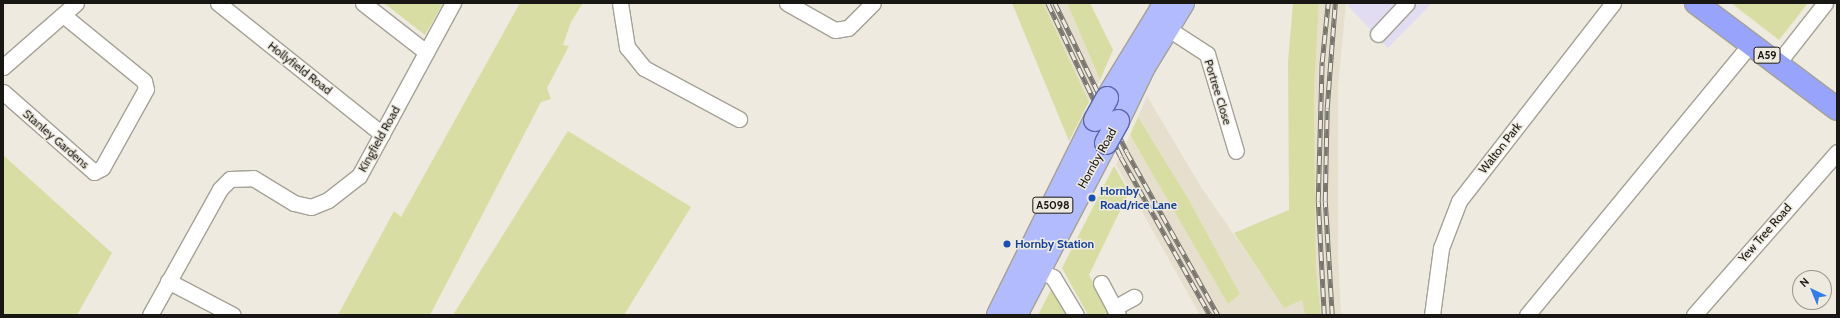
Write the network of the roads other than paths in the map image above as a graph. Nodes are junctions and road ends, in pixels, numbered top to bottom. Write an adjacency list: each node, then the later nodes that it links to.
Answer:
1 (76, 3): 14 (street)
2 (218, 3): 24 (street, Hollyfield Road)
3 (363, 3): 18 (street)
4 (453, 3): 18 (street, Kingfield Road)
5 (620, 3): 23 (street)
6 (787, 3): 7 (street)
7 (873, 3)
8 (1165, 3): 27 (main road, Hornby Road / A5098, bridge)
9 (1183, 3): 15 (main road, Hornby Road / A5098)
10 (1407, 3): 16 (street)
11 (1613, 3): 37 (street, Walton Park)
12 (1696, 3): 17 (highway, A59)
13 (1824, 3): 19 (street)
14 (64, 15): 20 (street); 21 (street, Stanley Gardens)
15 (1167, 28): 25 (street, Portree Close); 27 (main road, Hornby Road / A5098, bridge)
16 (1378, 34)
17 (1751, 43): 19 (highway, A59); 38 (street)
18 (426, 52): 24 (street, Kingfield Road)
19 (1778, 63): 22 (highway, A59)
20 (3, 67)
21 (3, 92)
22 (1837, 109)
23 (739, 119)
24 (382, 134): 28 (street, Kingfield Road)
25 (1236, 151)
26 (1837, 152): 39 (street, Yew Tree Road)
27 (1031, 266): 34 (main road, Hornby Road / A5098); 35 (main road, Hornby Road / A5098); 36 (street)
28 (168, 281): 32 (street, Kingfield Road); 33 (street)
29 (1101, 284): 31 (street)
30 (1134, 297): 31 (street)
31 (1116, 312)
32 (150, 315)
33 (233, 315)
34 (998, 315)
35 (1016, 315)
36 (1076, 315)
37 (1432, 315)
38 (1527, 315)
39 (1694, 315)

